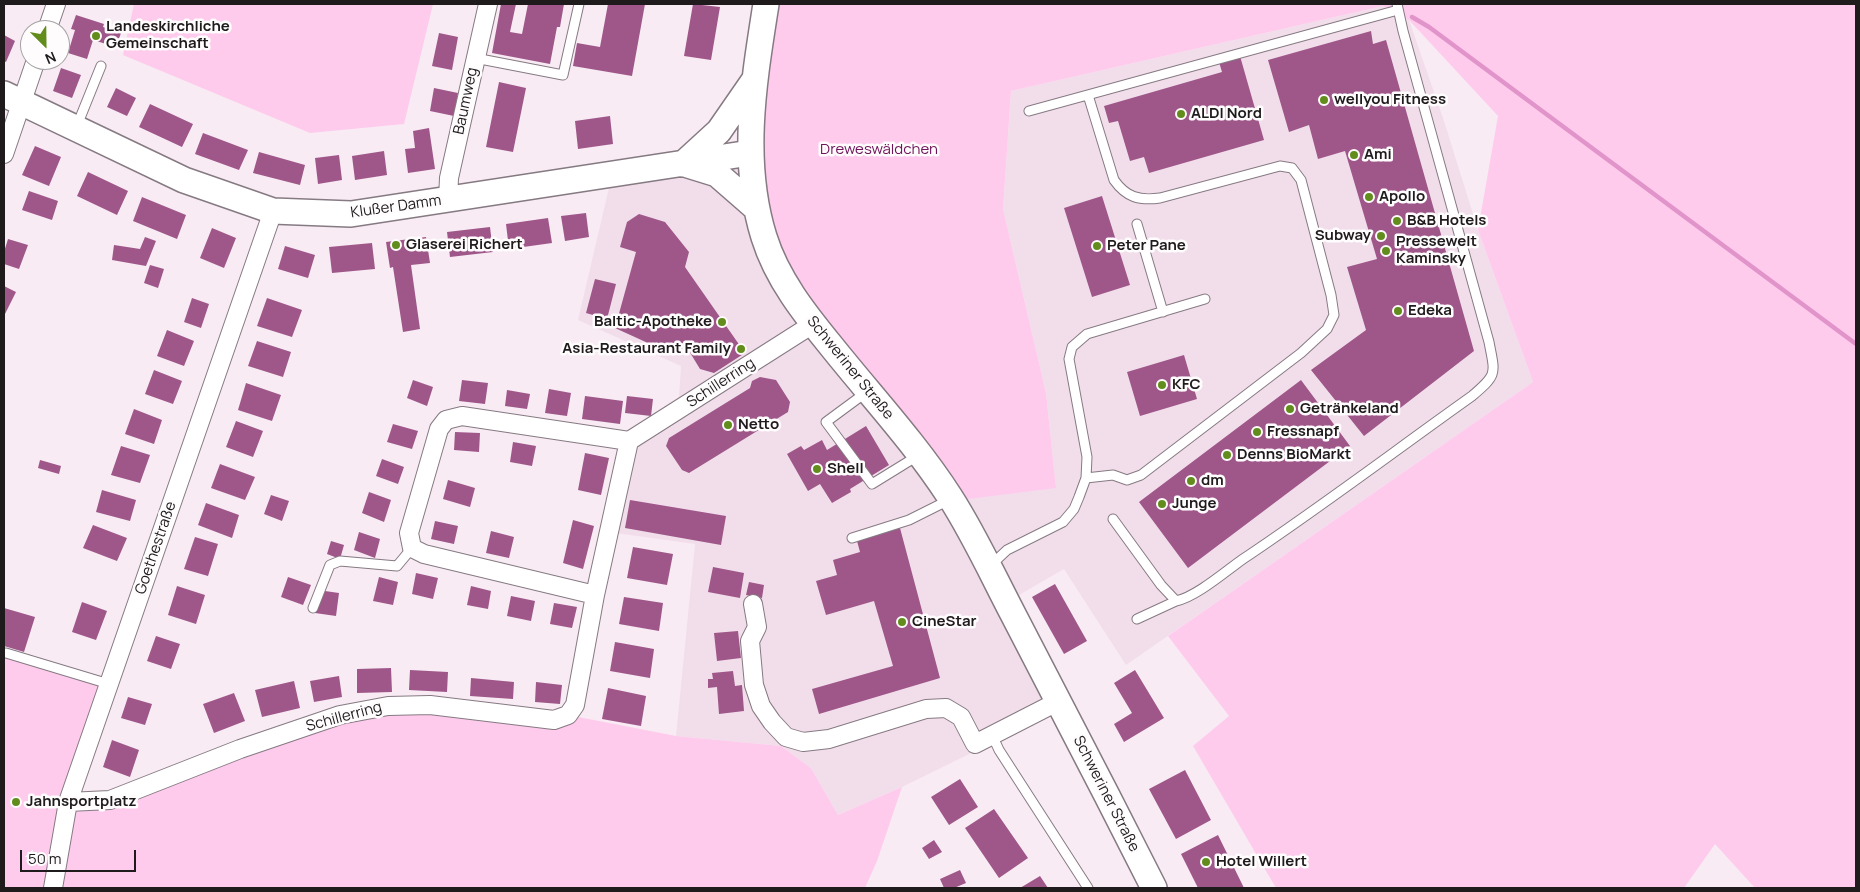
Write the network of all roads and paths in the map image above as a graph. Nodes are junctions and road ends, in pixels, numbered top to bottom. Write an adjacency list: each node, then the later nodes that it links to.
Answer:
1 (56, 4): 6 (street)
2 (488, 4): 7 (street, Baumweg)
3 (579, 4): 7 (lane)
4 (766, 4): 10 (main road, Schweriner Straße)
5 (1398, 7): 11 (lane); 35 (lane)
6 (50, 20)
7 (475, 58): 18 (street, Baumweg)
8 (101, 66): 14 (lane)
9 (30, 70): 12 (street)
10 (755, 79): 15 (main road, Schweriner Straße); 17 (main road)
11 (1088, 95): 13 (lane); 28 (lane)
12 (13, 98): 14 (main road, Klußer Damm); 16 (street)
13 (1029, 112)
14 (76, 128): 20 (main road, Klußer Damm)
15 (750, 153): 17 (main road, Klußer Damm); 19 (main road, Schweriner Straße)
16 (4, 154)
17 (684, 164): 18 (main road, Klußer Damm); 19 (main road)
18 (448, 200): 20 (main road, Klußer Damm)
19 (756, 208): 24 (main road, Schweriner Straße)
20 (273, 211): 40 (street, Goethestraße)
21 (1137, 224): 23 (lane)
22 (1205, 299): 23 (lane)
23 (1163, 312): 28 (lane)
24 (813, 324): 25 (main road, Schweriner Straße); 26 (street, Schillerring)
25 (868, 391): 27 (main road, Schweriner Straße); 27 (lane)
26 (629, 441): 32 (street); 34 (street, Schillerring)
27 (921, 453): 29 (main road, Schweriner Straße)
28 (1086, 478): 33 (lane)
29 (952, 499): 31 (lane); 33 (main road, Schweriner Straße)
30 (1113, 519): 35 (lane)
31 (852, 538)
32 (412, 548): 34 (street); 37 (lane)
33 (988, 567): 41 (main road, Schweriner Straße)
34 (594, 595): 43 (street, Schillerring)
35 (1176, 601): 38 (lane)
36 (753, 604): 42 (street)
37 (313, 608)
38 (1137, 619)
39 (6, 653): 40 (lane)
40 (109, 684): 43 (street, Goethestraße)
41 (1058, 701): 42 (street); 46 (main road, Schweriner Straße)
42 (992, 735): 45 (lane)
43 (68, 802): 44 (street, Goethestraße)
44 (53, 888)
45 (1088, 888)
46 (1154, 888)

